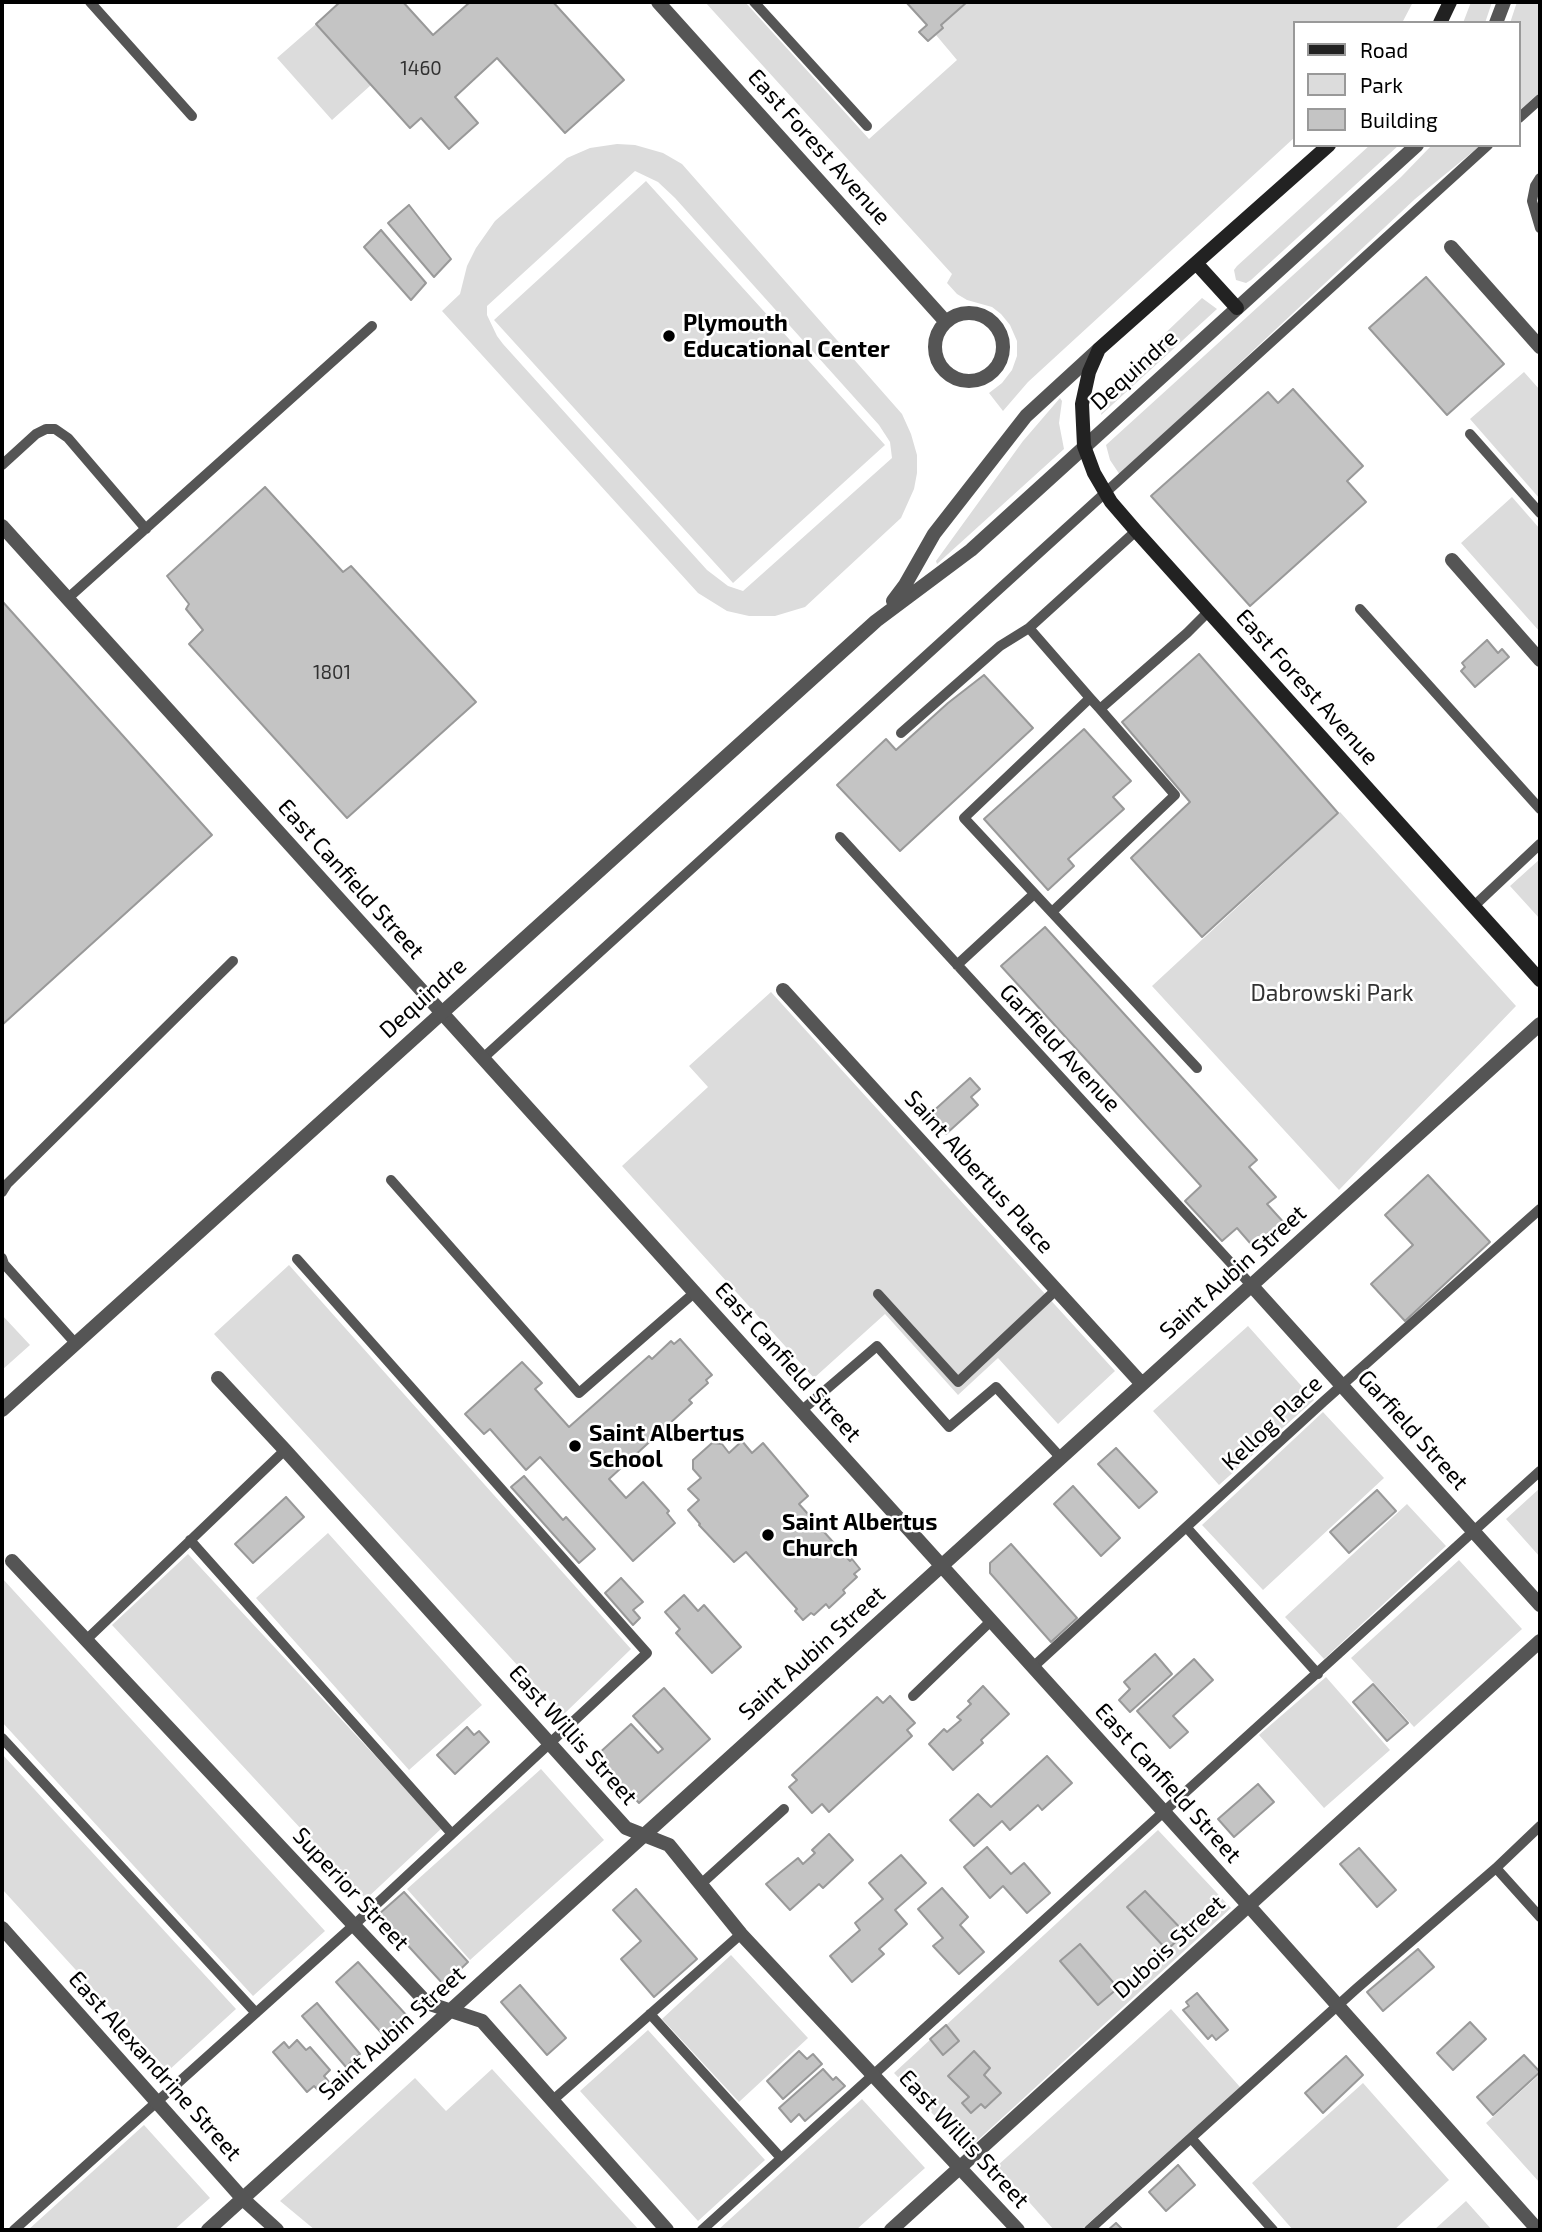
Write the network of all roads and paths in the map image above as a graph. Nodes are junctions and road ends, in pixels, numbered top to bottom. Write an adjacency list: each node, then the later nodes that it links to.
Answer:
1 (90, 2): 9 (lane)
2 (658, 2): 20 (street, East Forest Avenue)
3 (754, 2): 11 (lane)
4 (1450, 2): 6 (main road)
5 (1504, 2): 7 (street)
6 (1441, 21)
7 (1497, 21)
8 (1540, 99): 10 (lane)
9 (192, 116)
10 (1521, 116)
11 (867, 126)
12 (1327, 147): 18 (main road, Dequindre)
13 (1415, 147): 19 (street, Dequindre)
14 (1486, 147): 27 (lane)
15 (1540, 178): 16 (lane)
16 (1540, 228)
17 (1451, 247): 22 (street)
18 (1196, 263): 19 (main road); 23 (main road, Dequindre)
19 (1237, 308): 25 (street, Dequindre)
20 (946, 322): 20 (street)
21 (372, 326): 30 (lane)
22 (1540, 347)
23 (1099, 349): 25 (main road, East Forest Avenue); 36 (street, Dequindre)
24 (1470, 435): 28 (lane)
25 (1084, 446): 27 (main road, East Forest Avenue); 36 (street, Dequindre)
26 (2, 465): 30 (lane)
27 (1106, 494): 31 (main road, East Forest Avenue); 54 (lane)
28 (1540, 513)
29 (2, 526): 33 (street, East Canfield Street)
30 (146, 529): 33 (lane)
31 (1136, 531): 35 (main road, East Forest Avenue); 37 (lane)
32 (1452, 560): 38 (street)
33 (67, 599): 52 (street, East Canfield Street)
34 (1360, 609): 42 (lane)
35 (1208, 612): 40 (lane); 46 (main road, East Forest Avenue)
36 (876, 621): 52 (street, Dequindre)
37 (1029, 628): 39 (lane); 41 (lane)
38 (1540, 660)
39 (1090, 698): 40 (lane); 45 (lane)
40 (1100, 709): 47 (lane)
41 (901, 733)
42 (1540, 809)
43 (840, 837): 49 (lane, Garfield Avenue)
44 (1540, 844): 46 (lane)
45 (1034, 894): 47 (lane); 49 (lane)
46 (1474, 906): 50 (main road, East Forest Avenue)
47 (1052, 912): 55 (lane)
48 (233, 961): 57 (lane)
49 (957, 965): 61 (lane, Garfield Avenue)
50 (1540, 980)
51 (783, 990): 62 (street, Saint Albertus Place)
52 (441, 1013): 54 (street, East Canfield Street); 65 (street, Dequindre)
53 (1540, 1024): 61 (street, Saint Aubin Street)
54 (482, 1059): 63 (street, East Canfield Street)
55 (1197, 1068)
56 (391, 1180): 63 (lane)
57 (2, 1192)
58 (1540, 1209): 68 (lane, Kellog Place)
59 (2, 1258): 65 (lane)
60 (297, 1259): 87 (lane)
61 (1252, 1286): 67 (street, Saint Aubin Street); 68 (street, Garfield Street)
62 (1056, 1290): 64 (lane); 67 (street, Saint Albertus Place)
63 (694, 1293): 70 (street, East Canfield Street)
64 (878, 1294)
65 (76, 1344): 69 (street, Dequindre)
66 (218, 1378): 71 (street, East Willis Street)
67 (1142, 1384): 72 (street, Saint Aubin Street)
68 (1342, 1385): 74 (lane, Kellog Place); 75 (street, Garfield Street)
69 (2, 1410)
70 (802, 1411): 72 (lane); 78 (street, East Canfield Street)
71 (285, 1450): 76 (lane); 87 (street, East Willis Street)
72 (1061, 1458): 78 (street, Saint Aubin Street)
73 (1540, 1471): 75 (lane)
74 (1187, 1528): 83 (lane, Kellog Place); 84 (lane)
75 (1473, 1531): 79 (street, Garfield Street); 84 (lane)
76 (190, 1540): 81 (lane); 91 (lane)
77 (12, 1561): 81 (street, Superior Street)
78 (941, 1566): 80 (street, East Canfield Street); 92 (street, Saint Aubin Street)
79 (1540, 1605)
80 (991, 1621): 83 (street, East Canfield Street); 85 (lane)
81 (86, 1640): 97 (street, Superior Street)
82 (1540, 1642): 95 (street, Dubois Street)
83 (1033, 1667): 89 (street, East Canfield Street)
84 (1318, 1674): 89 (lane)
85 (913, 1696)
86 (2, 1738): 102 (lane)
87 (551, 1744): 91 (lane); 92 (street, East Willis Street)
88 (784, 1809): 94 (lane)
89 (1164, 1813): 95 (street, East Canfield Street); 104 (lane)
90 (1540, 1826): 93 (lane)
91 (452, 1835): 97 (lane)
92 (648, 1835): 94 (street, East Willis Street); 101 (street, Saint Aubin Street)
93 (1496, 1868): 96 (lane); 100 (lane)
94 (701, 1884): 99 (street, East Willis Street)
95 (1249, 1906): 100 (street, East Canfield Street); 109 (street, Dubois Street)
96 (1540, 1917)
97 (354, 1926): 101 (street, Superior Street); 102 (lane)
98 (2, 1928): 106 (street, East Alexandrine Street)
99 (741, 1934): 103 (lane); 104 (street, East Willis Street)
100 (1337, 2006): 107 (lane); 120 (street, East Canfield Street)
101 (451, 2010): 105 (street, Superior Street); 110 (street, Saint Aubin Street)
102 (256, 2013): 106 (lane)
103 (650, 2014): 105 (lane); 108 (lane)
104 (874, 2075): 108 (lane); 109 (street, East Willis Street)
105 (552, 2100): 114 (street, Superior Street)
106 (157, 2101): 110 (street, East Alexandrine Street); 111 (lane)
107 (1191, 2138): 118 (lane); 119 (lane)
108 (781, 2158): 115 (lane)
109 (961, 2167): 116 (street, Dubois Street); 117 (street, East Willis Street)
110 (243, 2199): 112 (street, Saint Aubin Street); 113 (street, East Alexandrine Street)
111 (14, 2230)
112 (208, 2230)
113 (277, 2230)
114 (667, 2230)
115 (702, 2230)
116 (891, 2230)
117 (1018, 2230)
118 (1089, 2230)
119 (1273, 2230)
120 (1538, 2230)

